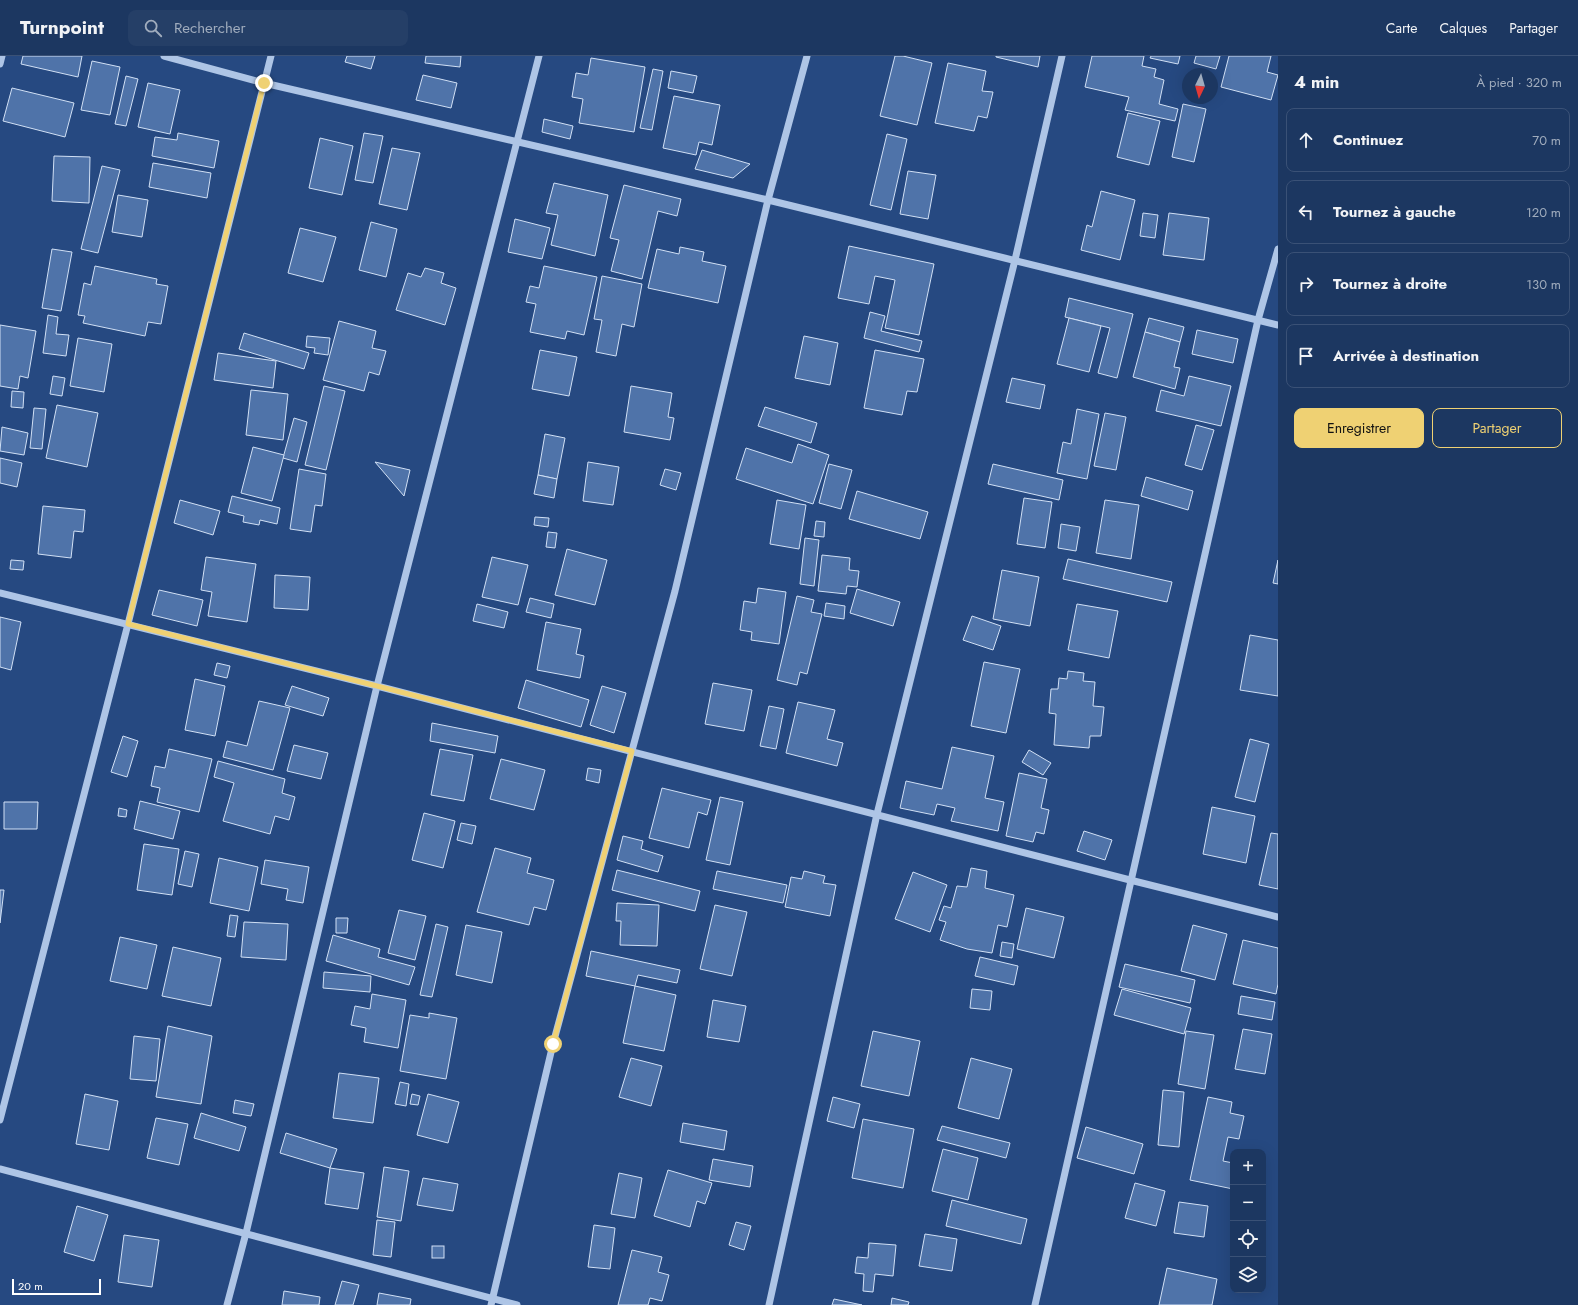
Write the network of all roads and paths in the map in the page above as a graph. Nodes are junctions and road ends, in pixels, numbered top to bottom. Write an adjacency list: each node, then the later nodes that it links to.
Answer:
1 (2, 56): 7 (street)
2 (164, 56): 8 (street)
3 (271, 56): 8 (street)
4 (539, 56): 9 (street)
5 (807, 56): 10 (street)
6 (1062, 56): 12 (street)
7 (0, 64)
8 (264, 83): 9 (street); 16 (street)
9 (518, 142): 10 (street); 17 (street)
10 (768, 200): 12 (street); 18 (street)
11 (1278, 248): 13 (street)
12 (1015, 260): 13 (street); 19 (street)
13 (1258, 320): 14 (street); 20 (street)
14 (1278, 325)
15 (0, 593): 16 (street)
16 (128, 624): 17 (street); 22 (street)
17 (377, 686): 18 (street); 24 (street)
18 (632, 751): 19 (street); 25 (street)
19 (876, 814): 20 (street); 28 (street)
20 (1130, 880): 21 (street); 29 (street)
21 (1278, 917)
22 (0, 1120)
23 (0, 1169): 24 (street)
24 (246, 1233): 25 (street); 26 (street)
25 (492, 1301): 27 (street)
26 (227, 1305)
27 (517, 1305)
28 (769, 1305)
29 (1035, 1305)

